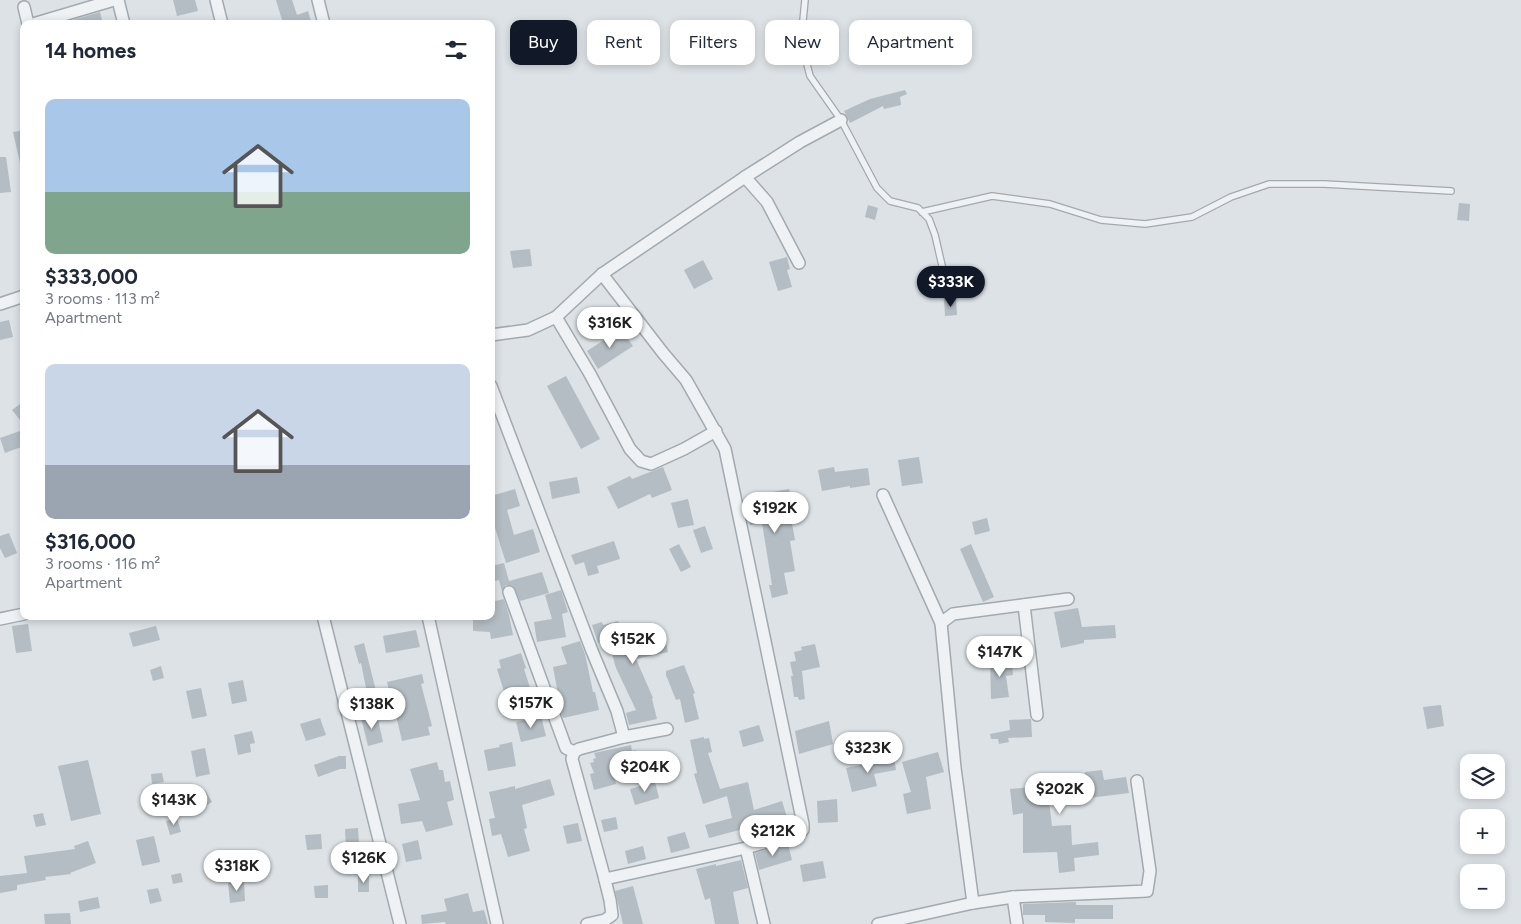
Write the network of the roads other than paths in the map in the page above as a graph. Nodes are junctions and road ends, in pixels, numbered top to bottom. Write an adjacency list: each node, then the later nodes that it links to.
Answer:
1 (114, 0): 8 (street)
2 (118, 0): 9 (street)
3 (216, 0): 10 (street)
4 (318, 0): 11 (street)
5 (805, 0): 12 (lane)
6 (24, 7): 7 (street)
7 (27, 20)
8 (46, 20)
9 (123, 20)
10 (221, 20)
11 (323, 20)
12 (841, 120): 13 (street); 15 (lane)
13 (745, 177): 16 (street); 17 (street)
14 (1451, 191): 15 (lane)
15 (922, 212): 18 (lane)
16 (799, 263)
17 (602, 274): 21 (street); 24 (street)
18 (949, 296)
19 (20, 297): 20 (street)
20 (0, 304)
21 (556, 317): 22 (street); 24 (street)
22 (495, 334)
23 (495, 396): 36 (street)
24 (716, 431): 39 (street)
25 (883, 495): 33 (street)
26 (509, 592): 37 (street)
27 (1068, 599): 28 (street)
28 (1024, 605): 33 (street); 34 (street)
29 (20, 615): 30 (street)
30 (0, 619)
31 (324, 620): 43 (street)
32 (429, 620): 44 (street)
33 (941, 623): 42 (street)
34 (1036, 715)
35 (667, 729): 36 (street)
36 (624, 737): 37 (street)
37 (574, 752): 40 (street)
38 (1137, 781): 41 (street)
39 (746, 848): 40 (street); 46 (street)
40 (605, 879): 45 (street)
41 (1013, 897): 42 (street); 48 (street)
42 (973, 903): 47 (street)
43 (400, 924)
44 (497, 924)
45 (587, 924)
46 (764, 924)
47 (878, 924)
48 (1017, 924)

